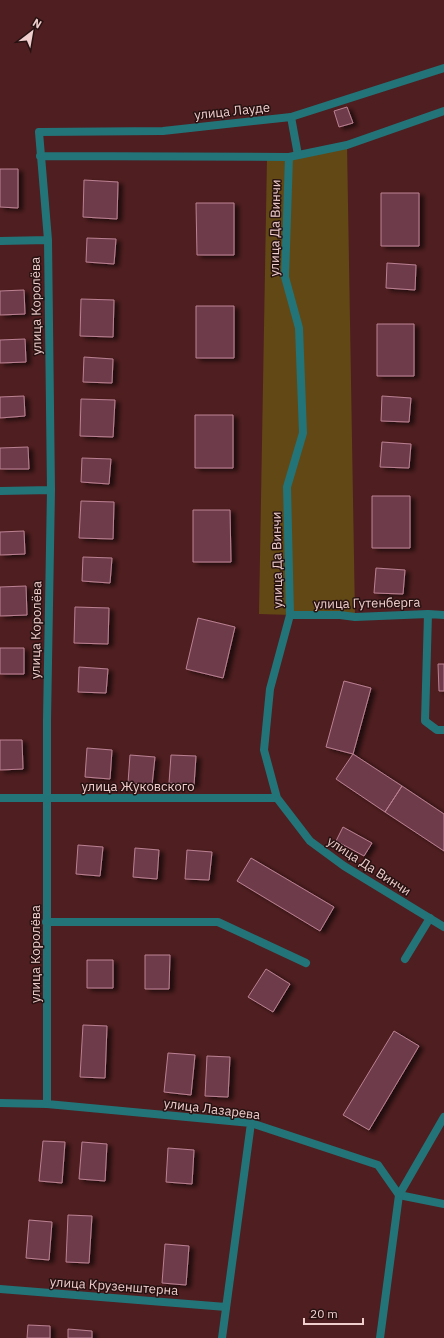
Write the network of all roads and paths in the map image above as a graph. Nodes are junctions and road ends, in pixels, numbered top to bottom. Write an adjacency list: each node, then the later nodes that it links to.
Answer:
1 (444, 68): 3 (street, улица Лауде)
2 (444, 111): 4 (street)
3 (291, 117): 4 (street); 5 (street, улица Лауде)
4 (298, 155): 6 (street)
5 (40, 156): 6 (street); 7 (street, улица Королёва)
6 (289, 156): 12 (street, улица Да Винчи)
7 (48, 240): 8 (street); 9 (street, улица Королёва)
8 (0, 241)
9 (51, 490): 10 (street); 16 (street, улица Королёва)
10 (0, 491)
11 (428, 614): 12 (street, улица Гутенберга); 13 (street, улица Гутенберга); 14 (street)
12 (290, 615): 17 (street, улица Да Винчи)
13 (444, 615)
14 (444, 730)
15 (0, 798): 16 (street, улица Жуковского)
16 (48, 798): 17 (street, улица Жуковского); 19 (street, улица Королёва)
17 (277, 798): 18 (street, улица Да Винчи)
18 (430, 918): 20 (street, улица Да Винчи); 21 (street)
19 (46, 922): 22 (street); 24 (street, улица Королёва)
20 (444, 927)
21 (405, 959)
22 (306, 963)
23 (0, 1103): 24 (street, улица Лазарева)
24 (47, 1104): 26 (street, улица Лазарева)
25 (444, 1117): 27 (street)
26 (251, 1123): 27 (street, улица Лазарева); 30 (street)
27 (400, 1195): 28 (street); 32 (street)
28 (444, 1204)
29 (0, 1289): 30 (street, улица Крузенштерна)
30 (226, 1307): 31 (street)
31 (222, 1338)
32 (380, 1338)

